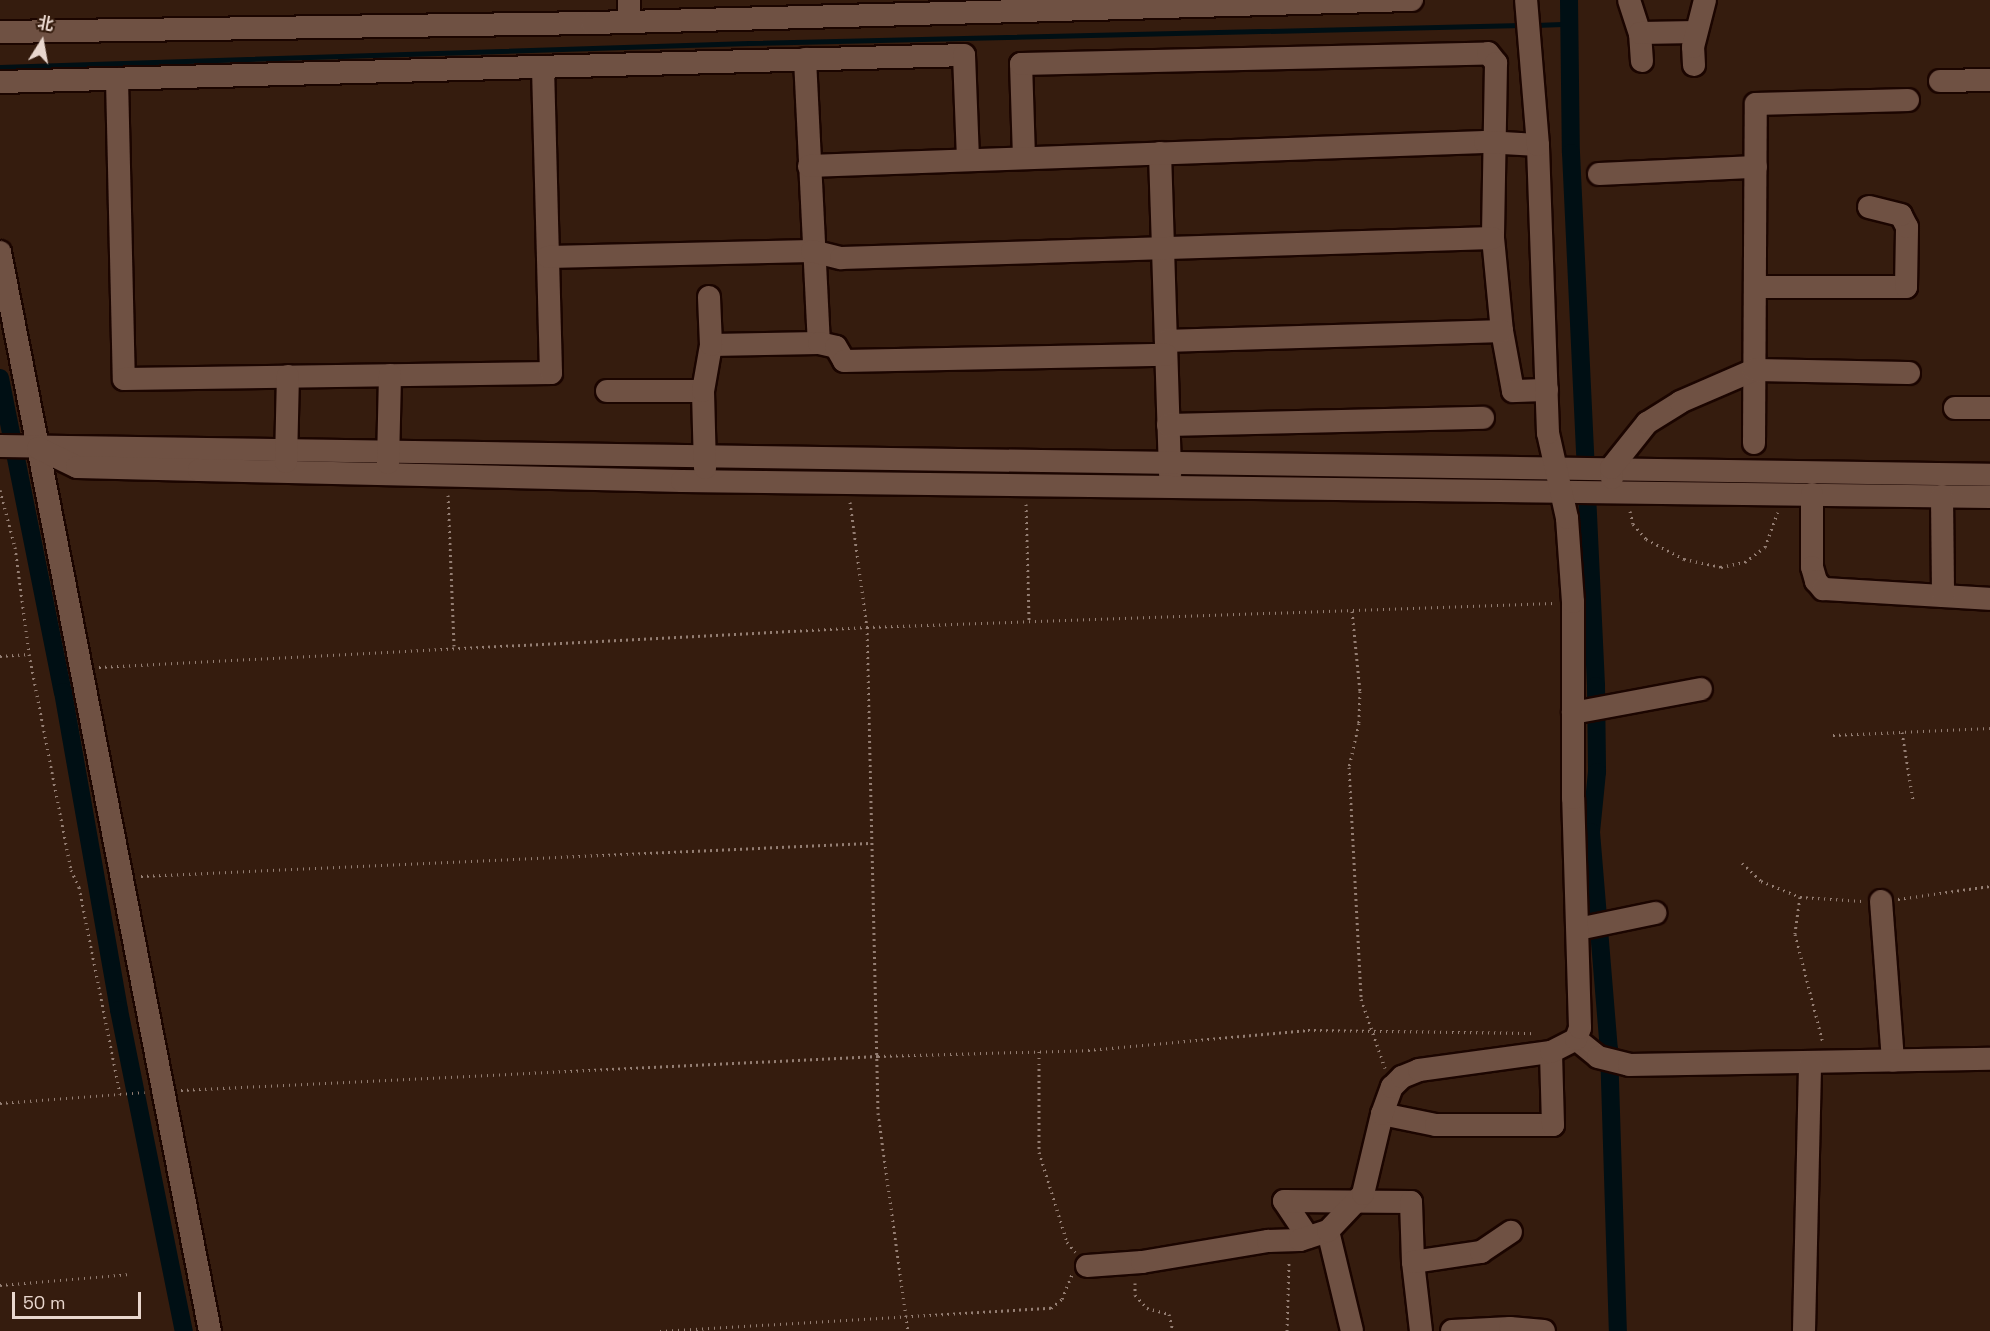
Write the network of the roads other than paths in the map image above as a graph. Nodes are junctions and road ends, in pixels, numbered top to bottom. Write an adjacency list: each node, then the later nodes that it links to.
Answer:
1 (1412, 0): 4 (street)
2 (1629, 0): 8 (street)
3 (1706, 0): 7 (street)
4 (629, 11): 6 (street)
5 (1528, 17): 19 (street)
6 (0, 32)
7 (1696, 32): 8 (street); 11 (street)
8 (1640, 33): 10 (street)
9 (806, 59): 12 (street); 22 (street); 23 (street)
10 (1642, 61)
11 (1694, 65)
12 (543, 67): 13 (street); 31 (street)
13 (117, 79): 16 (street); 41 (street)
14 (1990, 80): 15 (street)
15 (1940, 81)
16 (0, 82)
17 (1908, 100): 24 (street)
18 (1496, 144): 19 (street); 20 (street); 21 (street); 27 (street)
19 (1538, 145): 42 (street)
20 (1160, 153): 21 (street); 28 (street)
21 (1024, 158): 22 (street)
22 (968, 160): 23 (street)
23 (809, 166): 29 (street)
24 (1756, 167): 25 (street); 32 (street)
25 (1599, 174)
26 (1869, 207): 32 (street)
27 (1493, 238): 28 (street); 34 (street)
28 (1163, 247): 29 (street); 37 (street)
29 (812, 251): 31 (street); 35 (street)
30 (0, 252): 51 (street)
31 (548, 257): 40 (street)
32 (1755, 287): 38 (street)
33 (710, 297): 36 (street)
34 (1502, 331): 37 (street); 42 (street)
35 (819, 343): 36 (street); 37 (street)
36 (711, 345): 44 (street)
37 (1166, 348): 48 (street)
38 (1754, 370): 39 (street); 49 (street); 57 (street)
39 (1909, 373)
40 (390, 375): 41 (street); 53 (street)
41 (288, 376): 52 (street)
42 (1547, 390): 56 (street)
43 (607, 391): 44 (street)
44 (703, 391): 54 (street)
45 (1955, 408): 46 (street)
46 (1990, 408)
47 (1483, 418): 48 (street)
48 (1168, 425): 55 (street)
49 (1754, 443)
50 (0, 446): 51 (street)
51 (38, 448): 52 (street); 58 (street); 86 (street)
52 (286, 449): 53 (street); 58 (street)
53 (388, 451): 54 (street); 59 (street)
54 (705, 455): 55 (street); 61 (street)
55 (1169, 462): 56 (street); 62 (street)
56 (1565, 468): 57 (street); 63 (street)
57 (1605, 468): 60 (street); 64 (street)
58 (285, 472): 59 (street)
59 (388, 474): 61 (street)
60 (1990, 475)
61 (705, 481): 62 (street)
62 (1170, 486): 63 (street)
63 (1570, 491): 64 (street); 71 (street)
64 (1613, 492): 65 (street)
65 (1812, 494): 66 (street); 68 (street)
66 (1942, 496): 67 (street); 68 (street)
67 (1990, 497)
68 (1943, 596): 69 (street)
69 (1990, 599)
70 (1701, 689): 71 (street)
71 (1579, 712): 74 (street)
72 (1881, 901): 78 (street)
73 (1655, 913): 74 (street)
74 (1583, 928): 75 (street)
75 (1576, 1039): 76 (street); 79 (street)
76 (1551, 1052): 80 (street); 80 (street)
77 (1990, 1059): 78 (street)
78 (1893, 1061): 79 (street)
79 (1818, 1063): 91 (street)
80 (1382, 1114): 81 (street)
81 (1359, 1199): 83 (street); 83 (street); 84 (street)
82 (1511, 1232): 84 (street)
83 (1306, 1237): 85 (street); 87 (street)
84 (1413, 1262): 88 (street)
85 (1087, 1266)
86 (210, 1331)
87 (1352, 1331)
88 (1421, 1331)
89 (1452, 1331): 90 (street)
90 (1544, 1331)
91 (1804, 1331)

